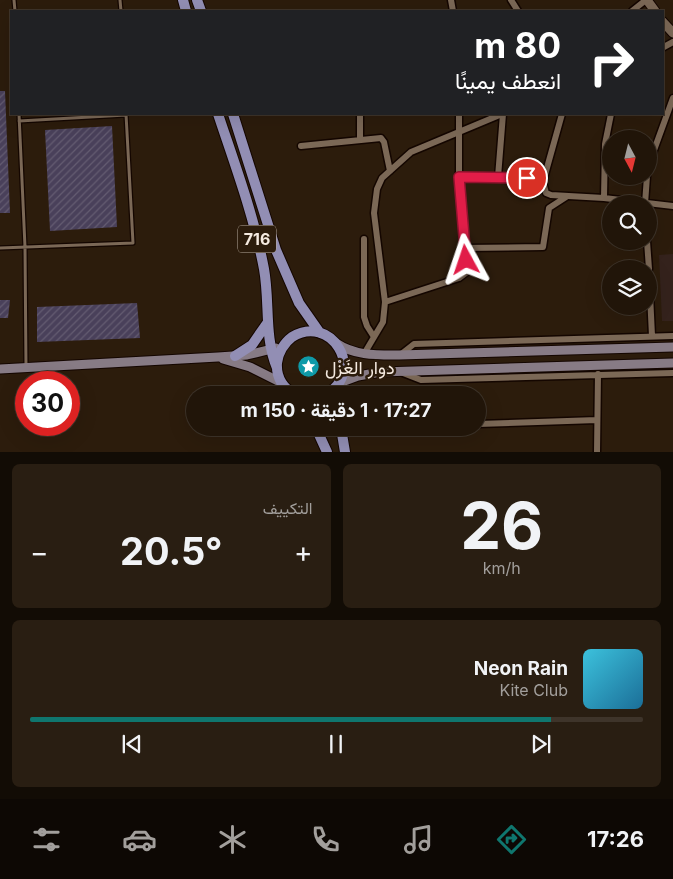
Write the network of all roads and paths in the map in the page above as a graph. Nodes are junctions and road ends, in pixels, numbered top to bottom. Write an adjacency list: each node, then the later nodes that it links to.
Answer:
1 (646, 0): 2 (street); 3 (street)
2 (633, 10)
3 (654, 10)
4 (664, 23): 5 (street)
5 (673, 32)
6 (673, 98): 19 (street)
7 (19, 115): 17 (lane)
8 (126, 115): 17 (lane); 32 (lane)
9 (218, 115): 37 (main road, 716)
10 (233, 115): 38 (main road, 716)
11 (360, 115): 20 (street)
12 (459, 115): 18 (street)
13 (499, 115): 18 (street)
14 (502, 115): 24 (street)
15 (562, 115): 25 (street)
16 (611, 115): 26 (street)
17 (19, 121): 32 (lane)
18 (460, 130): 22 (street); 23 (street)
19 (658, 139)
20 (360, 140): 21 (street); 22 (street)
21 (301, 146)
22 (390, 171): 35 (street)
23 (459, 177): 24 (street); 34 (street)
24 (498, 177): 25 (street)
25 (542, 182): 27 (street)
26 (604, 195)
27 (567, 196): 28 (street); 34 (street)
28 (602, 198)
29 (657, 204): 30 (street)
30 (673, 206)
31 (364, 239): 39 (street)
32 (25, 247): 33 (lane); 51 (lane)
33 (0, 248)
34 (464, 248): 35 (street)
35 (385, 302): 39 (street)
36 (651, 315): 40 (street)
37 (269, 321): 45 (main road, 716); 48 (main road)
38 (320, 333): 42 (main road, 716); 43 (main road)
39 (374, 336): 46 (street)
40 (652, 336): 41 (street); 47 (street)
41 (673, 336)
42 (334, 341): 46 (main road); 59 (main road)
43 (284, 345): 45 (main road); 52 (main road)
44 (673, 347): 47 (main road)
45 (270, 349): 48 (main road); 52 (main road, 716)
46 (364, 354): 47 (main road)
47 (399, 355)
48 (235, 356): 49 (main road)
49 (218, 358): 51 (main road); 57 (main road)
50 (673, 363): 54 (main road)
51 (26, 368): 53 (main road)
52 (277, 368): 57 (main road, 716)
53 (0, 369)
54 (399, 372): 56 (street); 60 (main road)
55 (673, 372): 56 (street)
56 (598, 374): 61 (street)
57 (282, 383): 58 (main road, 716)
58 (285, 386)
59 (338, 386)
60 (342, 386)
61 (597, 420): 62 (street); 67 (street)
62 (486, 424)
63 (320, 436): 65 (main road)
64 (342, 436): 66 (main road)
65 (327, 452)
66 (345, 452)
67 (597, 452)

